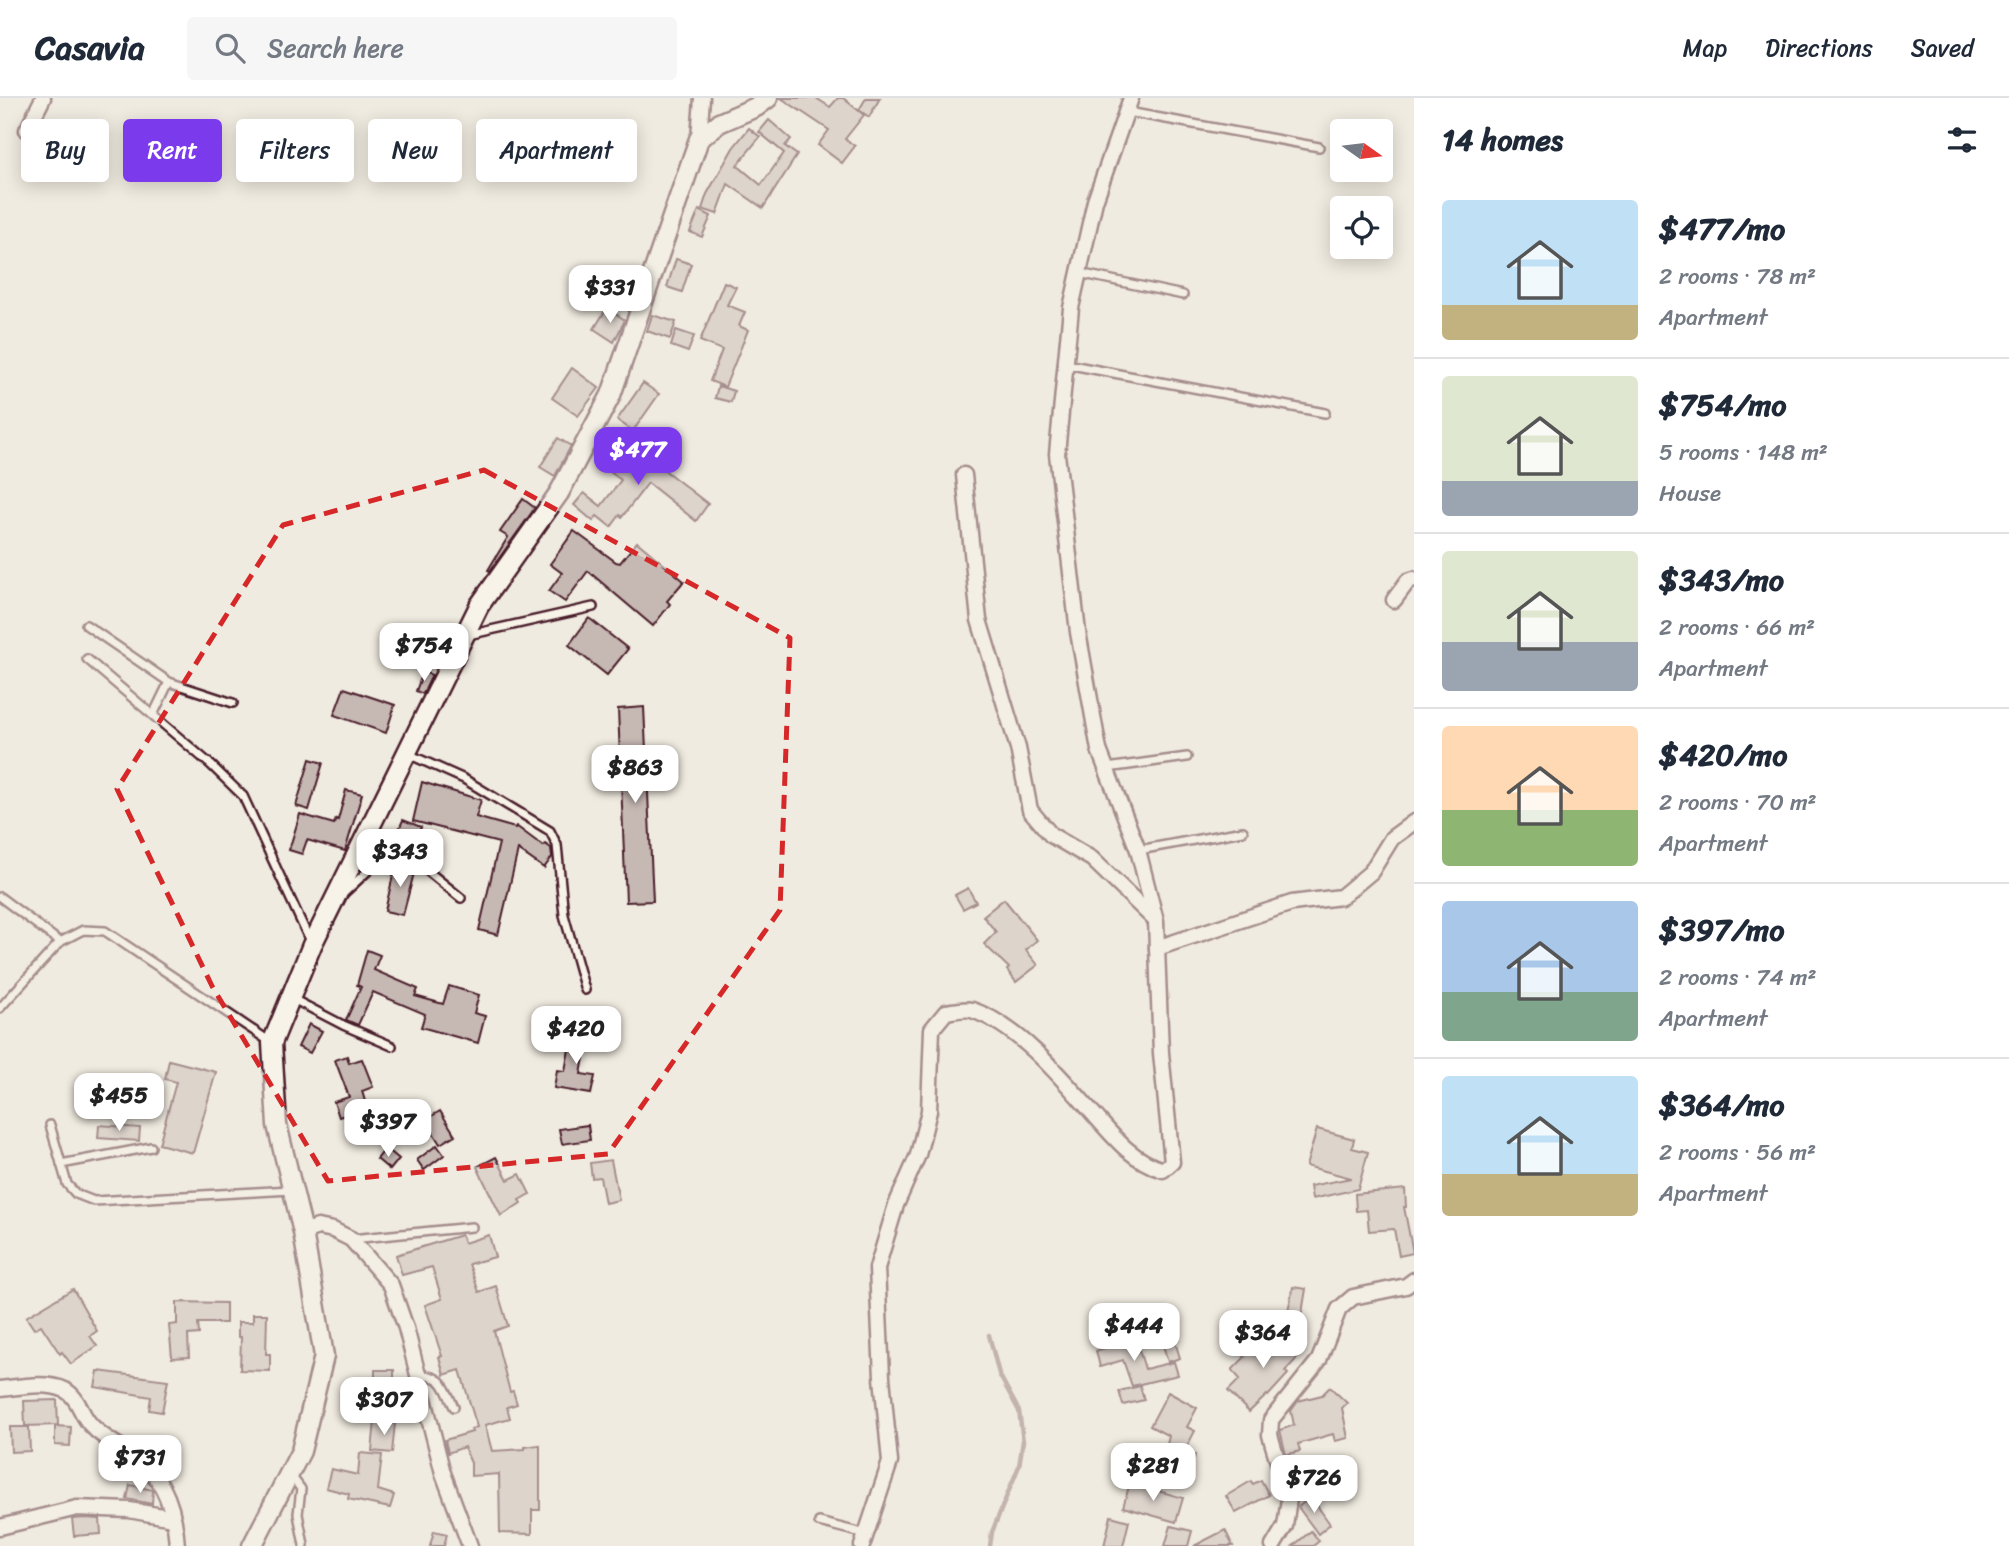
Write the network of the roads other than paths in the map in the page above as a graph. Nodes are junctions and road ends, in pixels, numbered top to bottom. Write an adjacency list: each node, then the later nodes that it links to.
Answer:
1 (43, 98): 5 (street)
2 (702, 98): 6 (street)
3 (768, 98): 6 (street)
4 (1129, 105): 7 (lane); 8 (street)
5 (32, 119)
6 (699, 139): 17 (street)
7 (1319, 147)
8 (1079, 273): 9 (lane); 10 (street)
9 (1184, 295)
10 (1066, 365): 11 (lane); 24 (street)
11 (1325, 413)
12 (964, 475): 31 (street)
13 (1414, 579): 14 (street)
14 (1394, 600)
15 (593, 607): 17 (lane)
16 (86, 625): 19 (lane)
17 (464, 636): 22 (street)
18 (87, 659): 21 (lane)
19 (169, 682): 20 (lane); 21 (lane)
20 (233, 703)
21 (153, 715): 33 (lane)
22 (406, 753): 30 (street); 35 (lane)
23 (1187, 757): 24 (lane)
24 (1106, 768): 27 (street)
25 (1414, 822): 34 (street)
26 (1243, 831): 27 (lane)
27 (1138, 850): 31 (street)
28 (0, 897): 32 (lane)
29 (461, 898): 30 (lane)
30 (333, 903): 33 (street)
31 (1156, 921): 34 (street)
32 (60, 942): 37 (lane); 38 (lane)
33 (312, 945): 36 (street)
34 (1157, 948): 55 (street)
35 (585, 990)
36 (291, 997): 38 (street); 39 (lane)
37 (0, 1008)
38 (272, 1043): 43 (street)
39 (392, 1046)
40 (50, 1125): 42 (lane)
41 (151, 1147): 42 (lane)
42 (61, 1164): 43 (lane)
43 (292, 1190): 45 (street)
44 (472, 1227): 46 (lane)
45 (303, 1232): 46 (street); 51 (street)
46 (351, 1239): 48 (street)
47 (1414, 1280): 60 (street)
48 (417, 1374): 50 (lane); 59 (street)
49 (0, 1388): 52 (street)
50 (454, 1408)
51 (289, 1473): 56 (lane); 58 (street)
52 (173, 1518): 54 (street); 57 (street)
53 (818, 1522): 55 (lane)
54 (0, 1527)
55 (864, 1540)
56 (304, 1545)
57 (177, 1546)
58 (252, 1546)
59 (470, 1546)
60 (1273, 1546)

